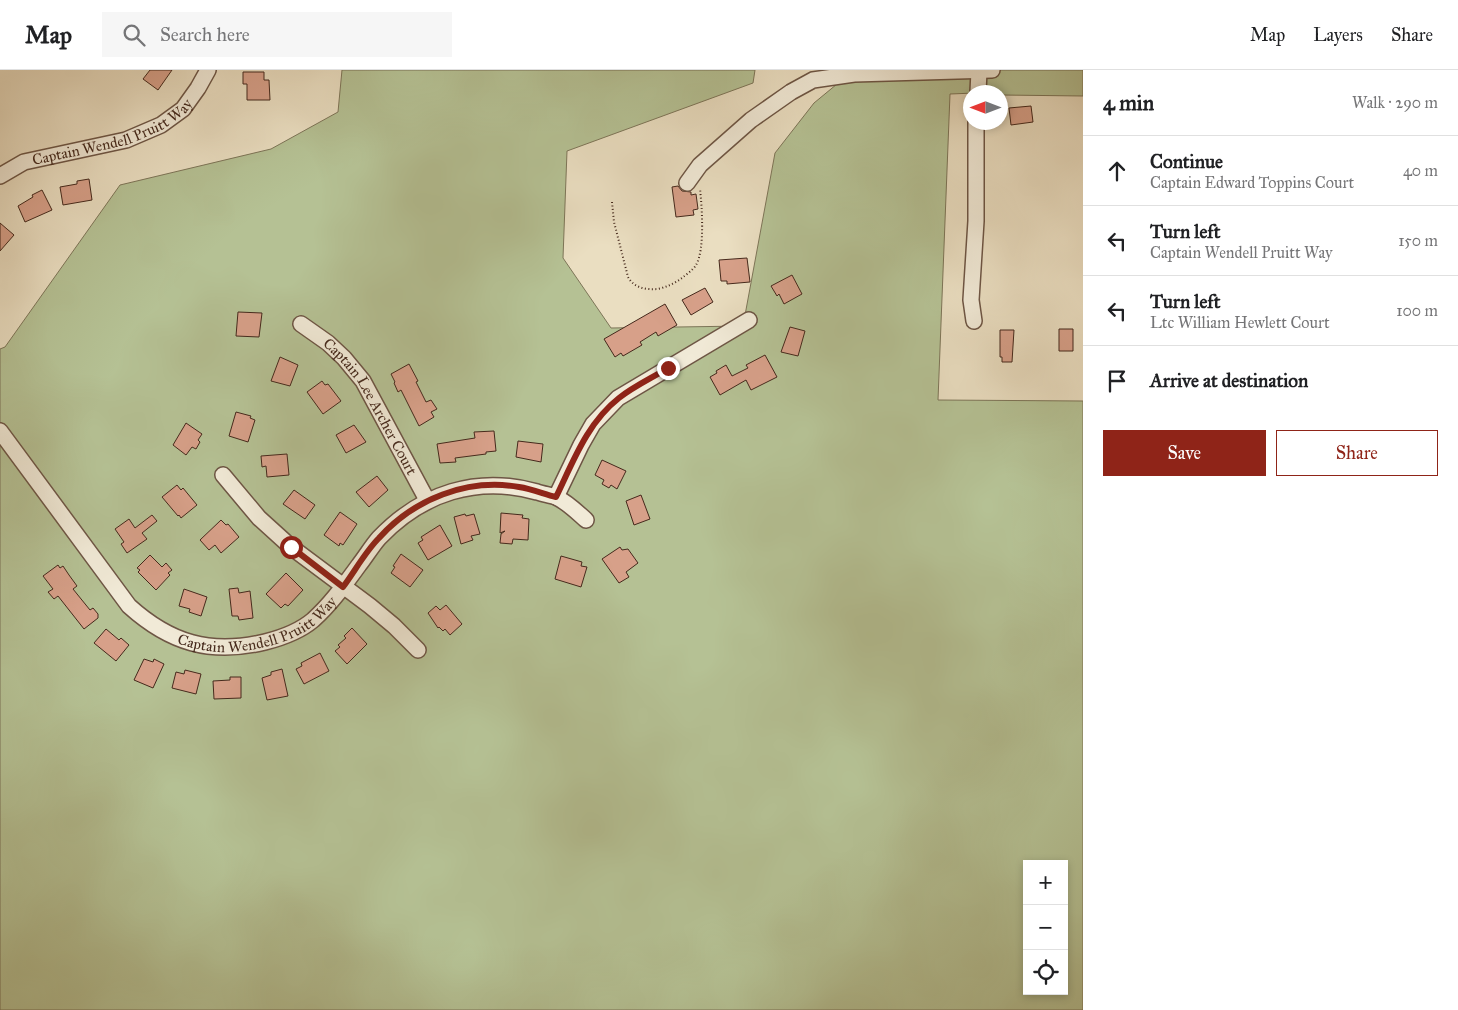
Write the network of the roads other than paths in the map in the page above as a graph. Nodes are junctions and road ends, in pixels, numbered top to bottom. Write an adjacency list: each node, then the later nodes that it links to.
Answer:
1 (208, 70): 5 (street, Captain Wendell Pruitt Way)
2 (986, 70): 3 (street); 6 (street)
3 (981, 85)
4 (976, 130): 8 (street)
5 (0, 176)
6 (687, 183)
7 (749, 320): 12 (street)
8 (974, 321)
9 (301, 324): 13 (street, Captain Lee Archer Court)
10 (0, 431): 15 (street, Captain Wendell Pruitt Way)
11 (223, 475): 15 (street)
12 (556, 497): 13 (street, Captain Wendell Pruitt Way); 14 (street, Captain Wendell Pruitt Way)
13 (427, 500): 15 (street, Captain Wendell Pruitt Way)
14 (586, 520)
15 (343, 587): 16 (street)
16 (418, 650)

